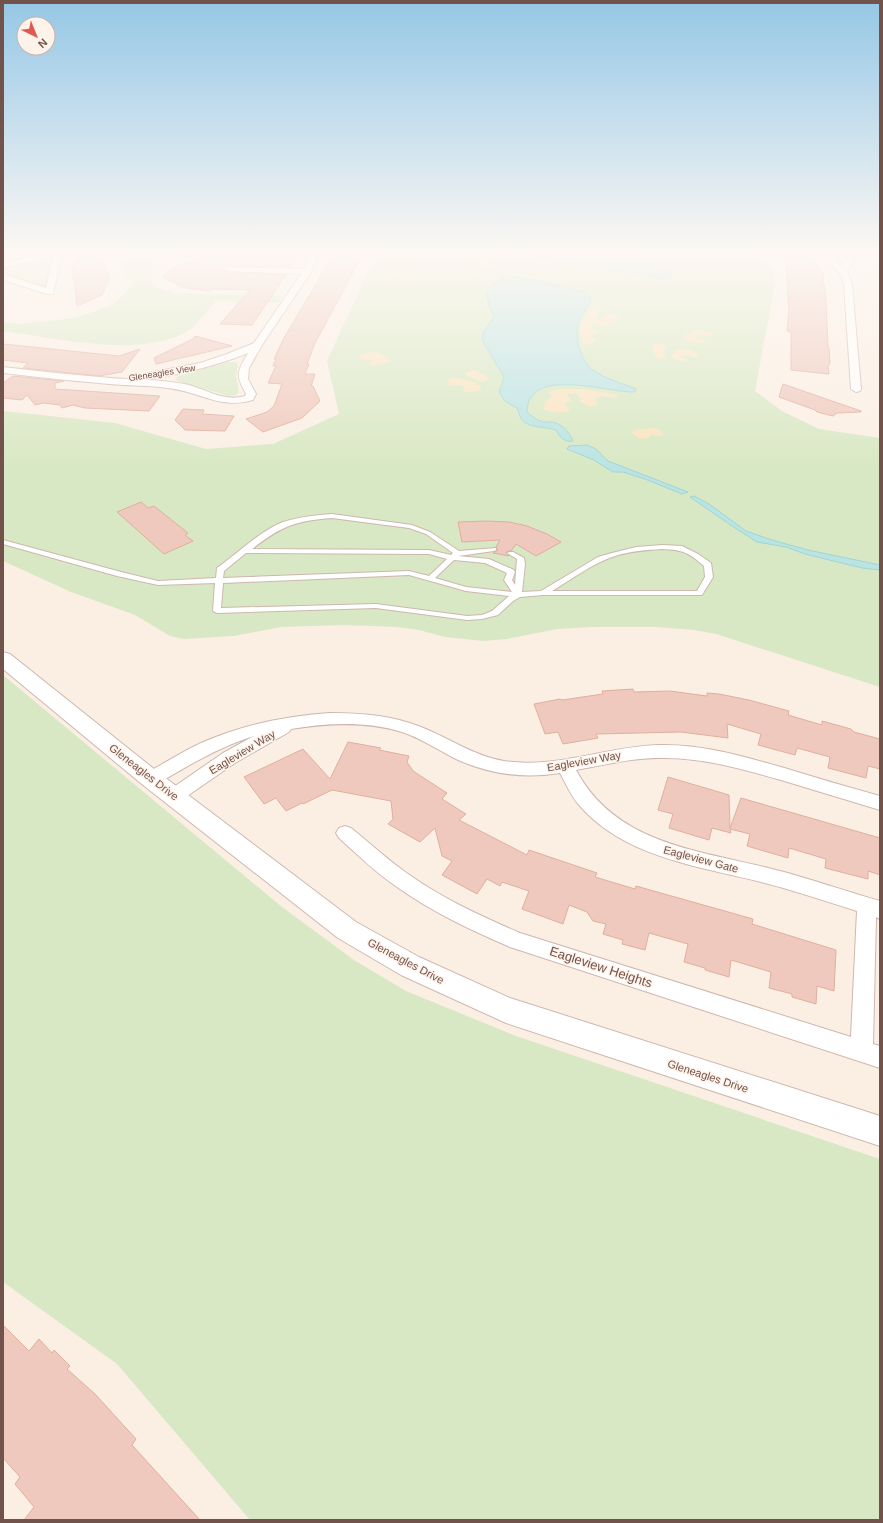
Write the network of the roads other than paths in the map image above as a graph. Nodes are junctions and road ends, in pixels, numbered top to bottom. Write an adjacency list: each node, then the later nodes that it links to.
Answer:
1 (271, 325): 3 (street, Gleneagles View)
2 (851, 325): 6 (street)
3 (257, 345): 5 (street, Gleneagles View); 5 (street, Gleneagles View)
4 (3, 370): 5 (street, Gleneagles View)
5 (110, 381)
6 (856, 390)
7 (3, 542): 13 (lane)
8 (494, 550): 11 (lane)
9 (244, 552): 11 (lane); 11 (lane); 13 (lane)
10 (511, 553): 15 (lane)
11 (455, 555): 12 (lane); 15 (lane)
12 (430, 579): 13 (lane); 15 (lane)
13 (219, 581): 15 (lane)
14 (543, 593): 14 (lane); 15 (lane)
15 (518, 595)
16 (3, 659): 19 (street, Gleneagles Drive)
17 (290, 723): 18 (street, Eagleview Way); 19 (street, Eagleview Way); 20 (street, Eagleview Way)
18 (564, 766): 21 (street, Eagleview Way); 23 (street, Eagleview Gate)
19 (151, 779): 20 (street, Gleneagles Drive)
20 (174, 796): 25 (street, Gleneagles Drive)
21 (880, 803)
22 (345, 833): 24 (street, Eagleview Heights)
23 (873, 908): 24 (street, Eagleview Gate)
24 (871, 1053)
25 (880, 1131)

